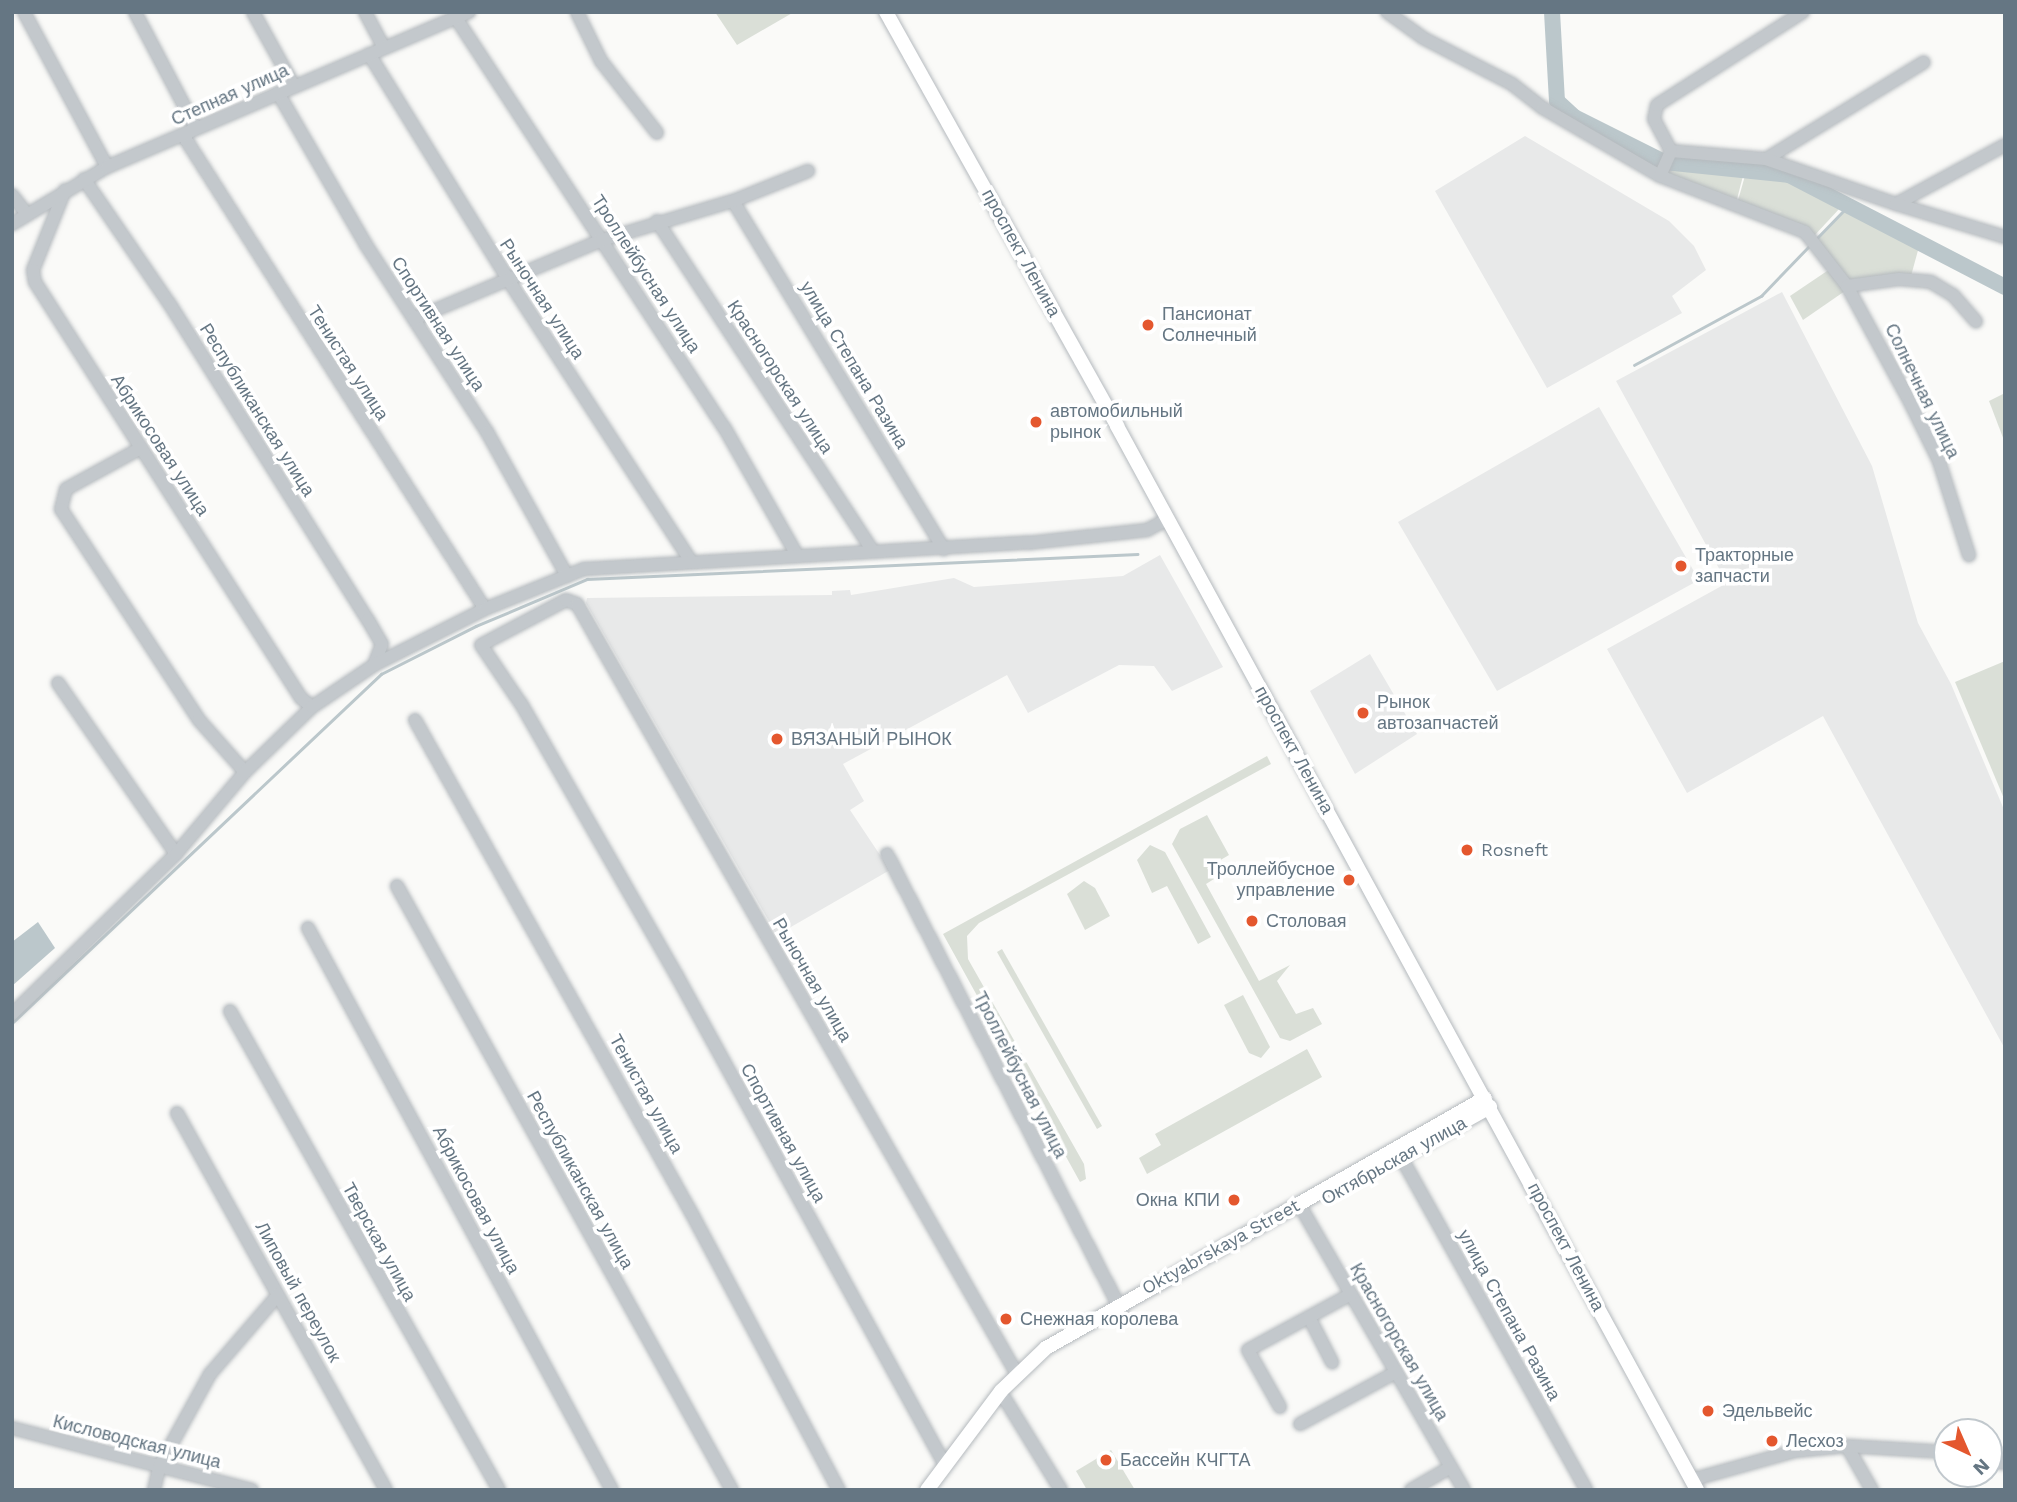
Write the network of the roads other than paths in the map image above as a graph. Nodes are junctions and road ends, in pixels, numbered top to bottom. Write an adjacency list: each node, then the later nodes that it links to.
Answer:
1 (24, 12): 22 (street)
2 (135, 12): 16 (street)
3 (253, 12): 14 (street)
4 (365, 12): 11 (street)
5 (469, 12): 10 (street, Степная улица)
6 (577, 12): 17 (street)
7 (886, 12): 40 (main road, проспект Ленина)
8 (1387, 12): 24 (street)
9 (1803, 12): 20 (street)
10 (456, 18): 11 (street, Степная улица); 34 (street, Троллейбусная улица)
11 (384, 47): 12 (street, Степная улица)
12 (369, 54): 14 (street, Степная улица); 35 (street, Рыночная улица)
13 (1924, 62): 21 (street)
14 (294, 86): 15 (street, Степная улица)
15 (278, 93): 16 (street, Степная улица); 37 (street, Спортивная улица)
16 (196, 128): 18 (street, Степная улица)
17 (657, 133)
18 (183, 135): 22 (street, Степная улица); 48 (street, Тенистая улица)
19 (2005, 145): 29 (street)
20 (1671, 151): 21 (street); 24 (street)
21 (1766, 159): 29 (street)
22 (107, 167): 25 (street, Степная улица)
23 (808, 171): 28 (street)
24 (1662, 172): 36 (street, Солнечная улица)
25 (84, 179): 26 (street, Степная улица); 49 (street, Республиканская улица)
26 (65, 190): 30 (street, Степная улица); 39 (street, Абрикосовая улица)
27 (12, 195): 30 (street)
28 (733, 201): 31 (street); 41 (street, улица Степана Разина)
29 (1896, 204): 33 (street)
30 (27, 214): 32 (street, Степная улица)
31 (657, 221): 34 (street); 42 (street, Красногорская улица)
32 (12, 224)
33 (2005, 237)
34 (602, 240): 35 (street); 43 (street, Троллейбусная улица)
35 (509, 281): 37 (street); 45 (street, Рыночная улица)
36 (1847, 286): 38 (street); 44 (street, Солнечная улица)
37 (414, 319): 46 (street, Спортивная улица)
38 (1976, 321)
39 (141, 448): 51 (street, Абрикосовая улица); 53 (street)
40 (1168, 519): 41 (street); 60 (main road, проспект Ленина)
41 (944, 549): 42 (street)
42 (873, 551): 43 (street)
43 (797, 555): 45 (street)
44 (1969, 555)
45 (691, 561): 46 (street)
46 (567, 576): 48 (street)
47 (577, 604): 70 (street, Рыночная улица); 78 (street, Спортивная улица)
48 (485, 609): 49 (street)
49 (374, 665): 51 (street)
50 (58, 683): 54 (street)
51 (312, 707): 53 (street)
52 (415, 720): 87 (street, Тенистая улица)
53 (245, 772): 54 (street)
54 (176, 854): 59 (street)
55 (887, 854): 66 (street, Троллейбусная улица)
56 (397, 886): 86 (street, Республиканская улица)
57 (308, 928): 85 (street, Абрикосовая улица)
58 (230, 1011): 81 (street, Тверская улица)
59 (12, 1014)
60 (1487, 1102): 62 (main road, Октябрьская улица); 62 (main road, Oktyabrskaya Street); 80 (main road, проспект Ленина)
61 (177, 1112): 65 (street, Липовый переулок)
62 (1399, 1153): 63 (main road, Октябрьская улица); 66 (main road, Oktyabrskaya Street); 93 (street, улица Степана Разина)
63 (1303, 1211): 64 (street, Красногорская улица); 66 (main road, Октябрьская улица)
64 (1351, 1294): 67 (street); 69 (street, Красногорская улица)
65 (277, 1296): 77 (street); 84 (street, Липовый переулок)
66 (1120, 1308): 70 (main road, Oktyabrskaya Street); 71 (main road, Октябрьская улица)
67 (1309, 1317): 68 (street); 72 (street)
68 (1332, 1362)
69 (1396, 1372): 73 (street); 79 (street, Красногорская улица)
70 (1017, 1374): 78 (main road, Oktyabrskaya Street)
71 (1005, 1399): 89 (main road, Октябрьская улица); 90 (street)
72 (1280, 1407)
73 (1300, 1424)
74 (12, 1428): 77 (street, Кисловодская улица)
75 (1847, 1446): 76 (street); 80 (street); 94 (street)
76 (1933, 1451)
77 (160, 1465): 82 (street); 83 (street, Кисловодская улица)
78 (944, 1465): 88 (main road, Oktyabrskaya Street)
79 (1451, 1467): 91 (street); 92 (street, Красногорская улица)
80 (1694, 1485)
81 (493, 1486)
82 (154, 1490)
83 (252, 1490)
84 (386, 1490)
85 (612, 1490)
86 (732, 1490)
87 (839, 1490)
88 (927, 1490)
89 (938, 1490)
90 (1061, 1490)
91 (1411, 1490)
92 (1464, 1490)
93 (1586, 1490)
94 (1872, 1490)

